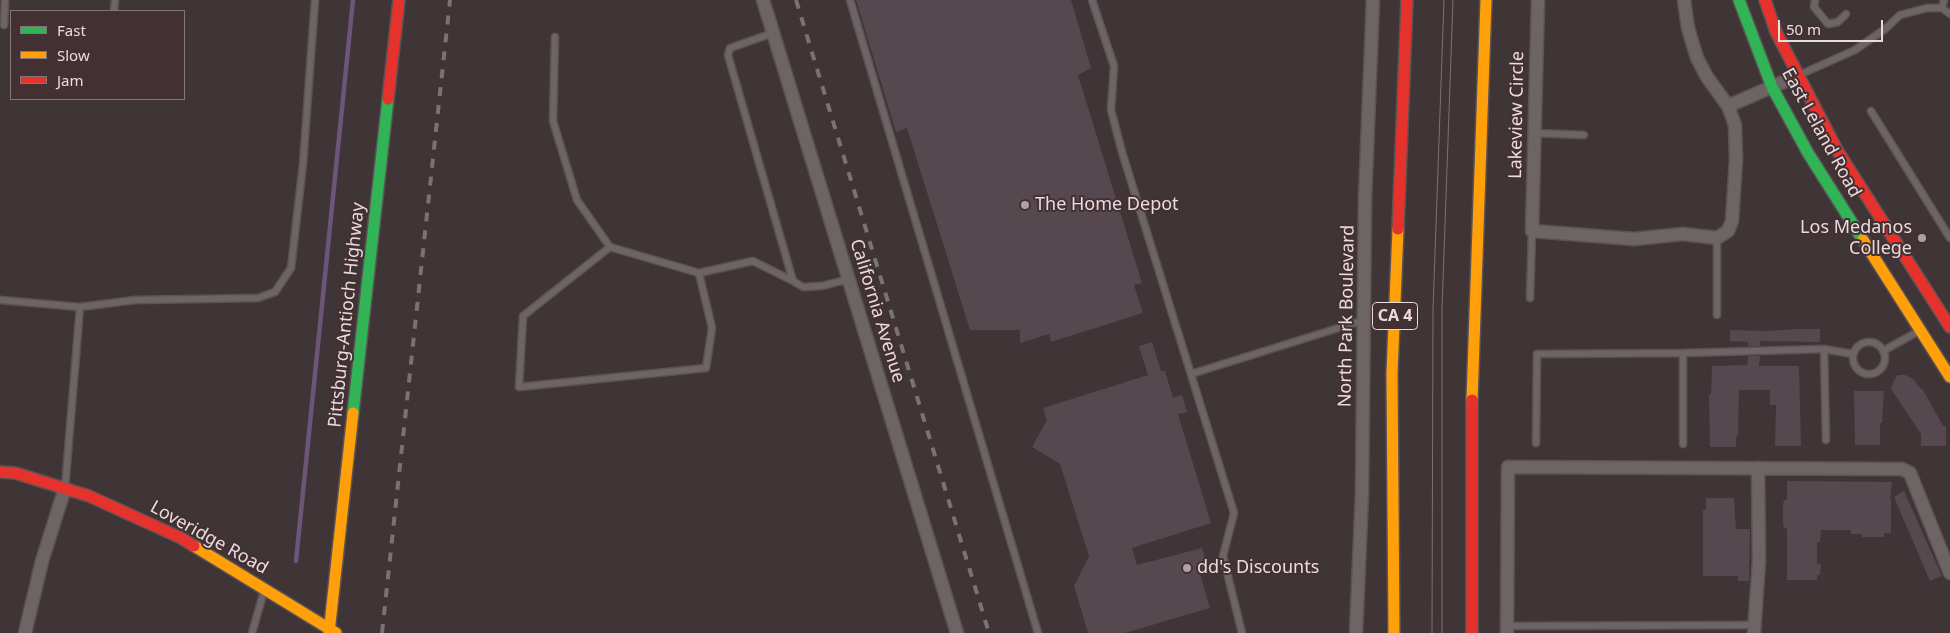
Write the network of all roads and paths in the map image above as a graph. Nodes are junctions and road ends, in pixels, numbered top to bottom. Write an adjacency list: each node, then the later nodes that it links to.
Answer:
1 (5, 0): 19 (lane)
2 (315, 0): 37 (lane)
3 (399, 0): 58 (main road, Pittsburg-Antioch Highway)
4 (763, 0): 20 (street, California Avenue)
5 (850, 0): 62 (lane)
6 (1092, 0): 46 (lane)
7 (1373, 0): 39 (street, North Park Boulevard)
8 (1407, 0): 65 (main road, CA 4)
9 (1486, 0): 66 (main road)
10 (1538, 0): 26 (street, Lakeview Circle)
11 (1684, 0): 24 (street)
12 (1739, 0): 23 (main road, East Leland Road)
13 (1765, 0): 22 (main road, East Leland Road)
14 (1815, 0): 17 (lane)
15 (1944, 0): 16 (lane)
16 (1942, 8): 18 (lane); 22 (lane)
17 (1846, 14)
18 (1950, 14)
19 (2, 25)
20 (773, 33): 33 (street, California Avenue); 34 (lane)
21 (555, 37): 31 (lane)
22 (1798, 76): 23 (street); 40 (main road, East Leland Road)
23 (1772, 86): 24 (street); 41 (main road, East Leland Road)
24 (1728, 106): 29 (street)
25 (1871, 111): 30 (lane)
26 (1534, 132): 27 (lane); 28 (street, Lakeview Circle)
27 (1584, 135)
28 (1532, 231): 29 (street); 35 (lane, Lakeview Circle)
29 (1717, 238): 38 (lane)
30 (1950, 238)
31 (610, 248): 32 (lane); 32 (lane)
32 (699, 273): 34 (lane)
33 (849, 280): 34 (lane); 61 (street, California Avenue)
34 (793, 281)
35 (1530, 298)
36 (0, 300): 37 (lane)
37 (80, 307): 53 (lane)
38 (1717, 314)
39 (1364, 320): 46 (lane); 64 (street, North Park Boulevard)
40 (1950, 327)
41 (1920, 330): 43 (lane); 47 (main road, East Leland Road)
42 (1824, 350): 44 (lane); 45 (lane); 48 (lane)
43 (1884, 351): 45 (lane); 45 (lane)
44 (1683, 353): 49 (lane); 50 (lane)
45 (1853, 354)
46 (1191, 374): 63 (lane)
47 (1950, 377)
48 (1826, 440)
49 (1536, 444)
50 (1683, 444)
51 (1758, 468): 54 (street); 56 (street); 57 (street)
52 (0, 472): 53 (main road, Loveridge Road)
53 (65, 488): 55 (main road, Loveridge Road); 59 (street)
54 (1950, 574)
55 (265, 590): 58 (main road, Loveridge Road); 60 (lane)
56 (1507, 629): 57 (lane)
57 (1754, 629)
58 (332, 632)
59 (25, 633)
60 (252, 633)
61 (957, 633)
62 (1038, 633)
63 (1242, 633)
64 (1356, 633)
65 (1394, 633)
66 (1472, 633)

